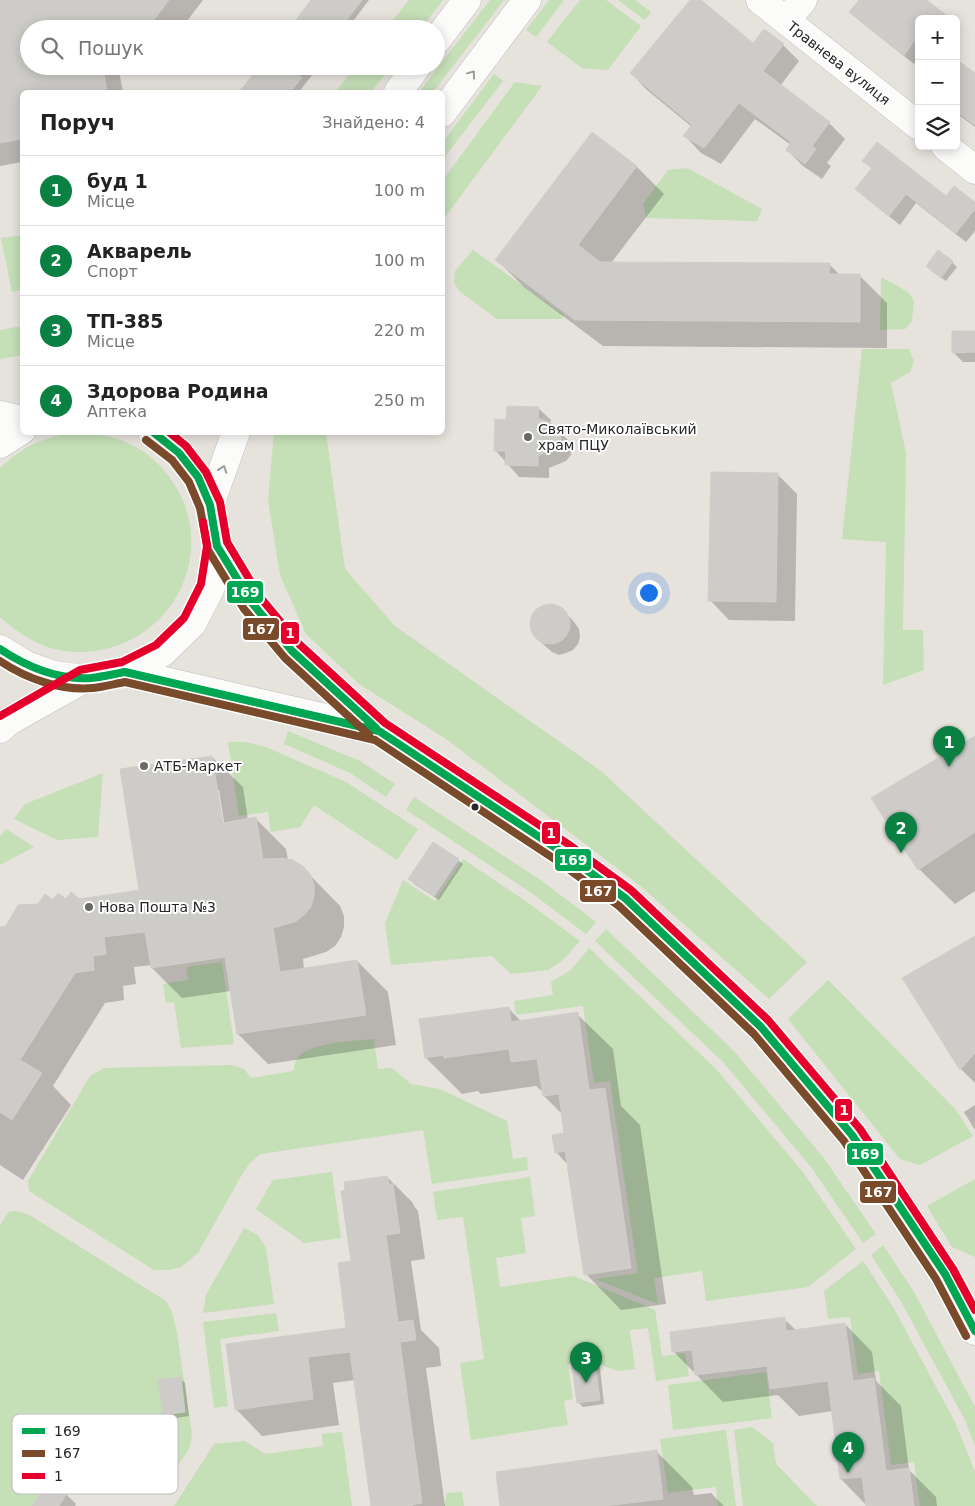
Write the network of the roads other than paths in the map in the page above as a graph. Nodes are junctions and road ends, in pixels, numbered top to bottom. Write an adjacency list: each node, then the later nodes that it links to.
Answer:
1 (467, 0): 6 (main road)
2 (527, 0): 9 (main road, one-way to 2)
3 (760, 0): 5 (main road, Травнева вулиця)
4 (803, 0): 5 (main road)
5 (786, 21): 10 (main road, Травнева вулиця)
6 (445, 29)
7 (410, 75): 8 (main road)
8 (399, 90)
9 (445, 109)
10 (915, 123)
11 (950, 150): 12 (main road)
12 (975, 170)
13 (0, 415): 14 (main road)
14 (20, 420)
15 (20, 431): 18 (main road)
16 (156, 435): 19 (main road)
17 (235, 435): 19 (main road, one-way to 17)
18 (0, 444)
19 (210, 505): 20 (main road)
20 (217, 546): 22 (main road); 25 (main road)
21 (0, 649): 23 (main road)
22 (125, 672): 23 (main road); 25 (main road)
23 (84, 679): 24 (main road)
24 (0, 729)
25 (379, 731): 26 (main road)
26 (975, 1331)

